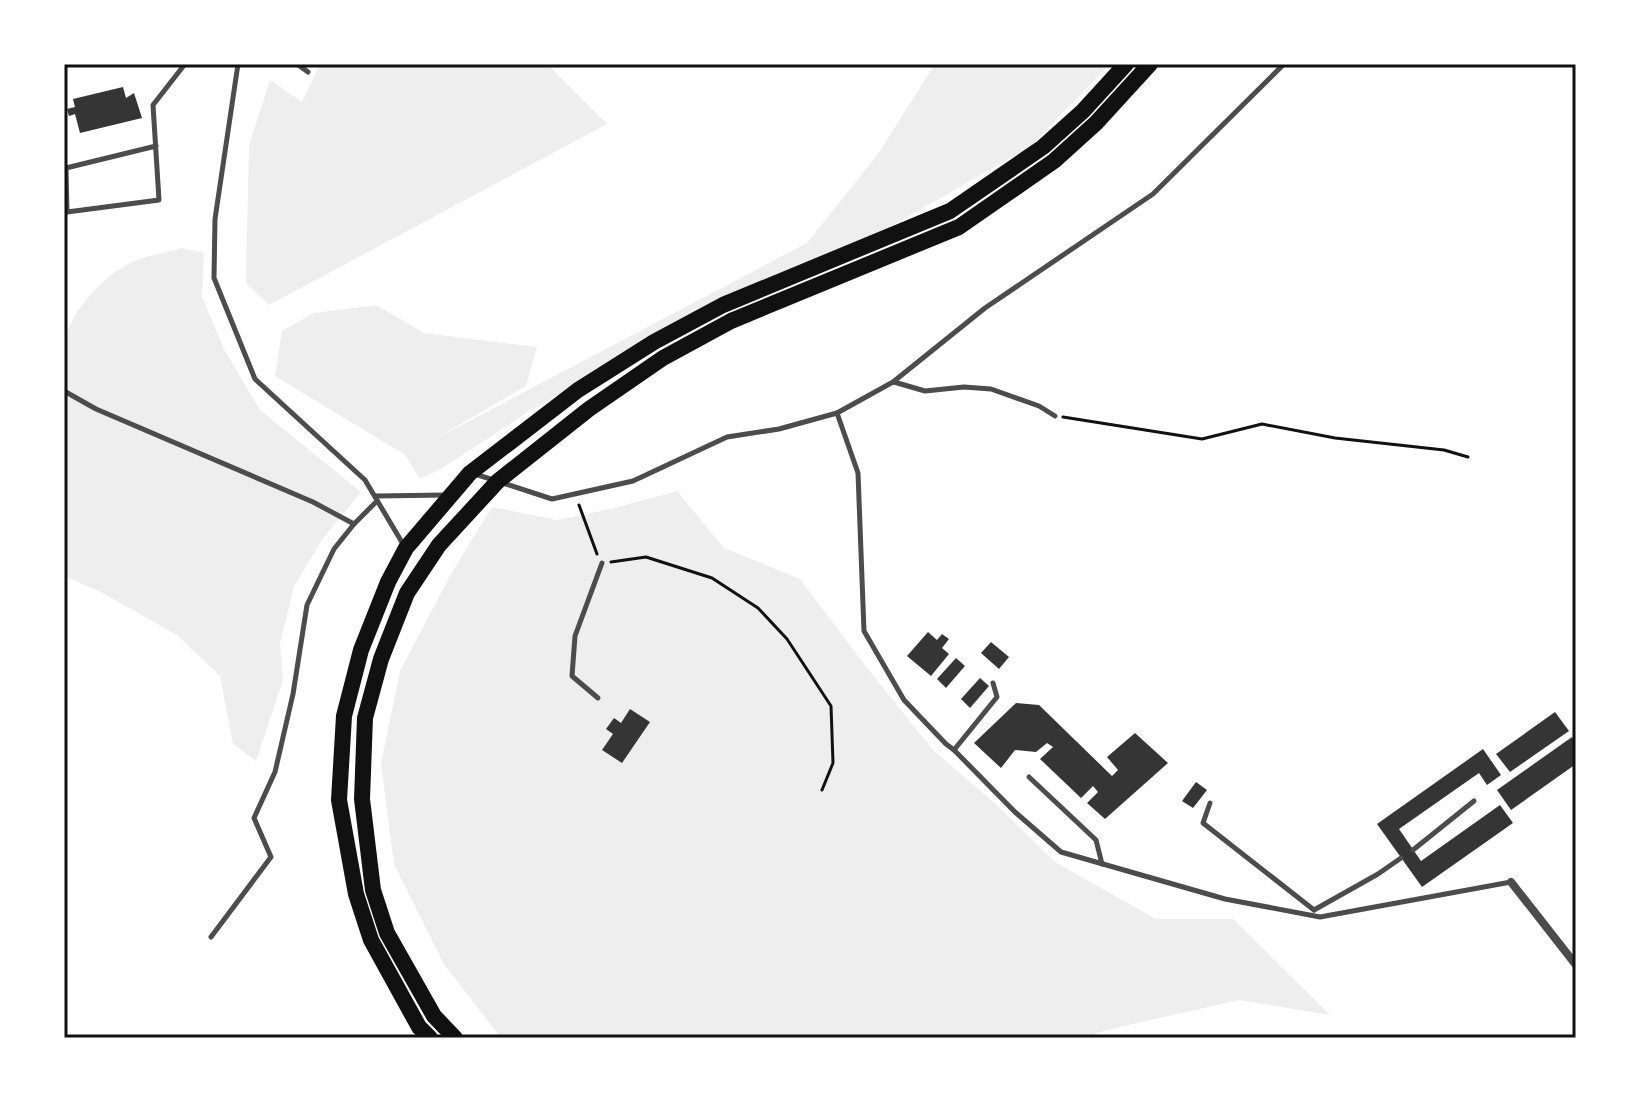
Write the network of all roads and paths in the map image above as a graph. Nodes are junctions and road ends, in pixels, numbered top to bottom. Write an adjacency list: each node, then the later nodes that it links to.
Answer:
1 (185, 64): 8 (lane)
2 (238, 64): 18 (lane)
3 (297, 64): 7 (lane)
4 (1126, 64): 14 (main road)
5 (1150, 64): 15 (main road)
6 (1284, 64): 9 (lane)
7 (308, 72)
8 (156, 146): 8 (lane)
9 (893, 382): 11 (lane); 12 (lane)
10 (64, 391): 19 (lane)
11 (837, 413): 16 (lane); 24 (lane)
12 (1055, 416): 13 (path)
13 (1468, 457)
14 (470, 473): 15 (lane); 17 (main road)
15 (498, 481): 16 (lane); 38 (main road)
16 (575, 494): 21 (path)
17 (452, 495): 18 (lane); 20 (main road)
18 (376, 499): 19 (lane); 20 (lane)
19 (354, 524): 35 (lane)
20 (406, 548): 37 (main road)
21 (602, 563): 23 (lane); 26 (path)
22 (993, 683): 24 (lane)
23 (598, 698)
24 (954, 750): 31 (lane)
25 (1029, 777): 31 (lane)
26 (822, 790)
27 (1474, 801): 29 (lane)
28 (1210, 803): 33 (lane)
29 (1413, 850)
30 (1401, 858): 33 (lane)
31 (1102, 864): 34 (lane)
32 (1511, 882): 34 (lane); 36 (street)
33 (1314, 910): 34 (lane)
34 (1306, 915)
35 (211, 937)
36 (1576, 965)
37 (430, 1038)
38 (455, 1038)

